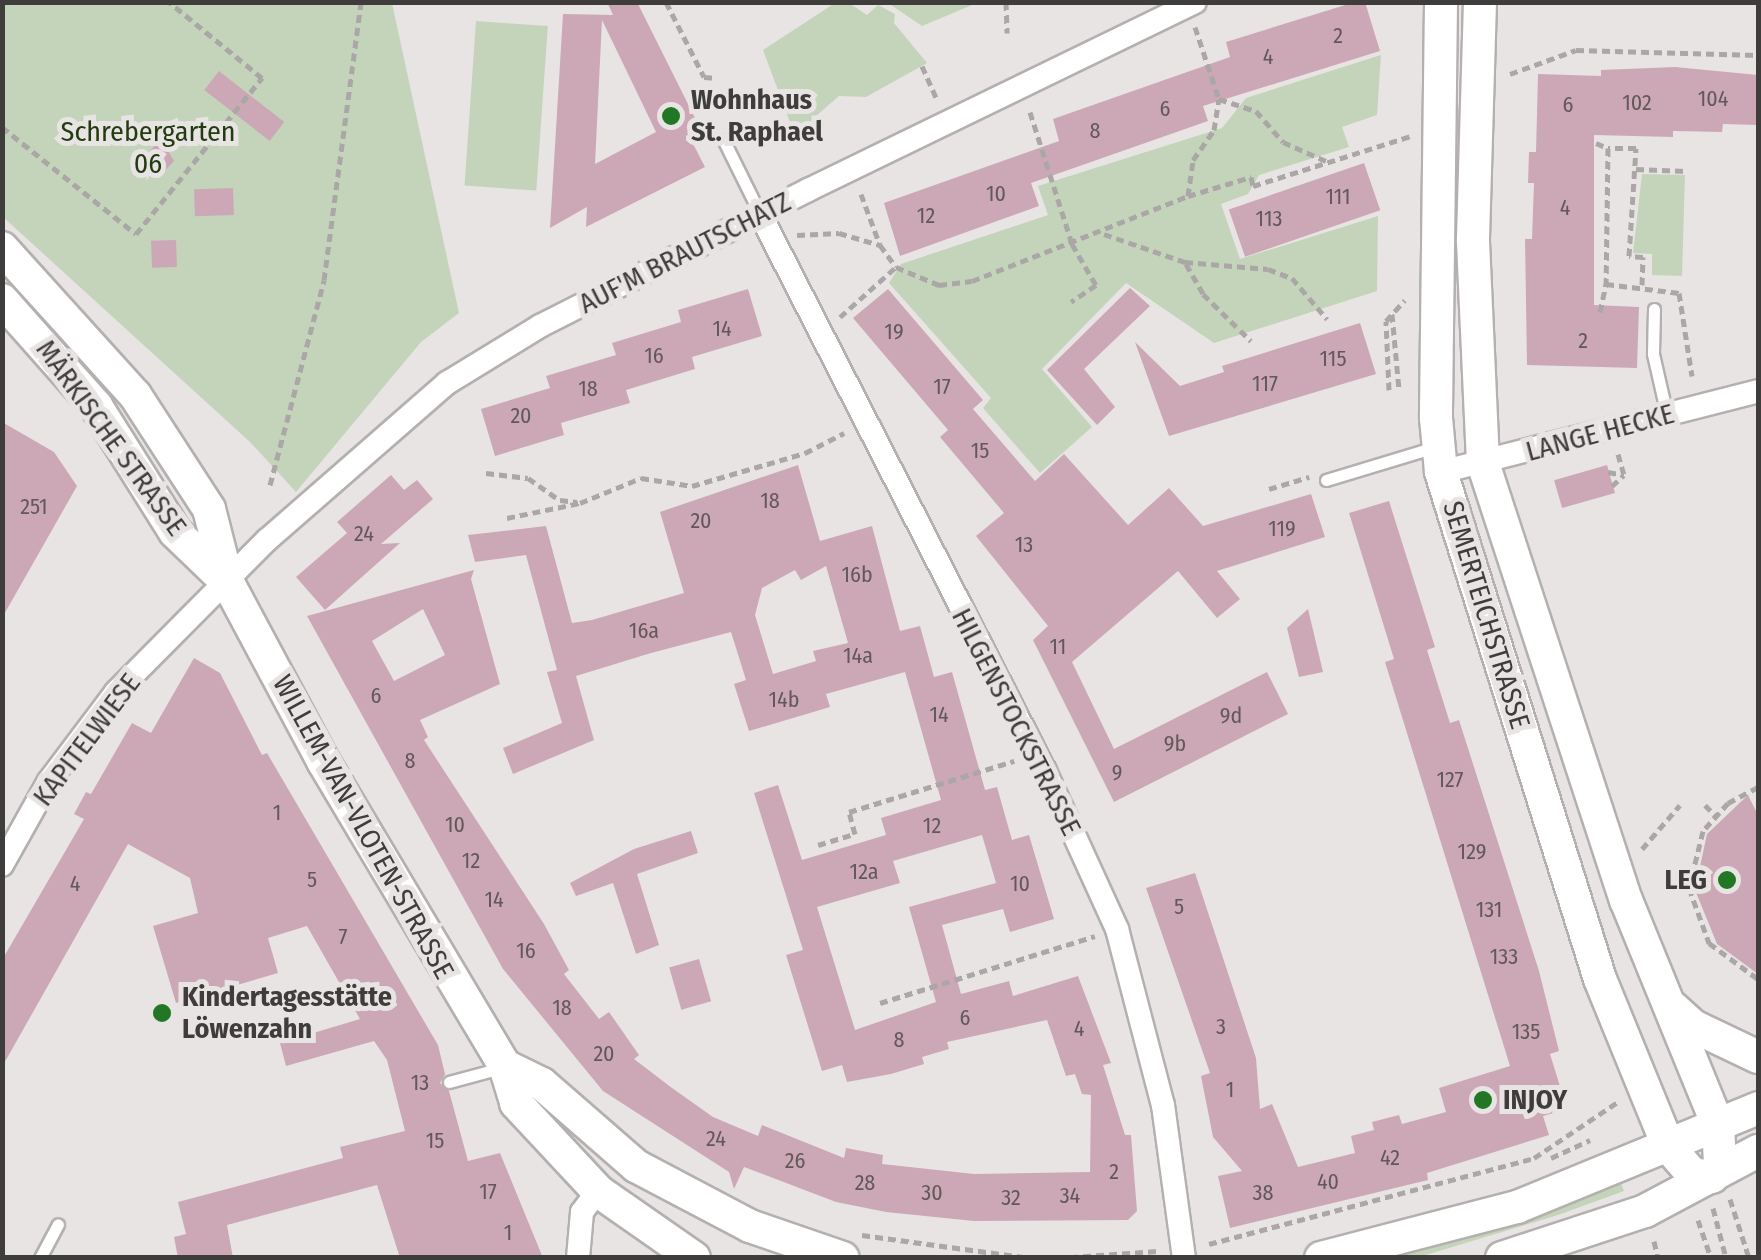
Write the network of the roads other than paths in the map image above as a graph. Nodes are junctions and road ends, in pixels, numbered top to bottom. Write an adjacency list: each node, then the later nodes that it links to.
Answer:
1 (1440, 2): 11 (main road, SEMERTEICHSTRASSE)
2 (1480, 2): 12 (main road, SEMERTEICHSTRASSE)
3 (1192, 4): 5 (street, AUF'M BRAUTSCHATZ)
4 (729, 139): 5 (lane)
5 (761, 216): 14 (street, AUF'M BRAUTSCHATZ); 29 (street, HILGENSTOCKSTRASSE)
6 (2, 248): 14 (main road, MÄRKISCHE STRASSE)
7 (2, 300): 14 (main road, MÄRKISCHE STRASSE)
8 (1654, 309): 10 (lane)
9 (1758, 391): 10 (street, LANGE HECKE)
10 (1667, 415): 12 (street, LANGE HECKE)
11 (1440, 459): 12 (street, LANGE HECKE); 13 (lane); 22 (main road, SEMERTEICHSTRASSE)
12 (1483, 463): 16 (main road, SEMERTEICHSTRASSE)
13 (1326, 480)
14 (228, 583): 15 (street, KAPITELWIESE); 18 (main road, WILLEM-VAN-VLOTEN-STRASSE)
15 (2, 865)
16 (1665, 1000): 17 (main road); 21 (main road, SEMERTEICHSTRASSE)
17 (1758, 1057)
18 (506, 1066): 19 (lane); 25 (main road, WILLEM-VAN-VLOTEN-STRASSE); 27 (main road, WILLEM-VAN-VLOTEN-STRASSE)
19 (449, 1082)
20 (1758, 1108): 21 (main road)
21 (1718, 1125): 22 (main road); 24 (main road)
22 (1668, 1146): 24 (main road, SEMERTEICHSTRASSE); 33 (main road)
23 (1758, 1150): 24 (main road)
24 (1720, 1184): 34 (main road)
25 (590, 1202): 27 (main road); 31 (street); 32 (main road, WILLEM-VAN-VLOTEN-STRASSE)
26 (58, 1224): 30 (lane)
27 (750, 1226): 28 (main road, WILLEM-VAN-VLOTEN-STRASSE)
28 (848, 1245)
29 (1184, 1254)
30 (40, 1258)
31 (578, 1258)
32 (694, 1258)
33 (1321, 1258)
34 (1502, 1258)

